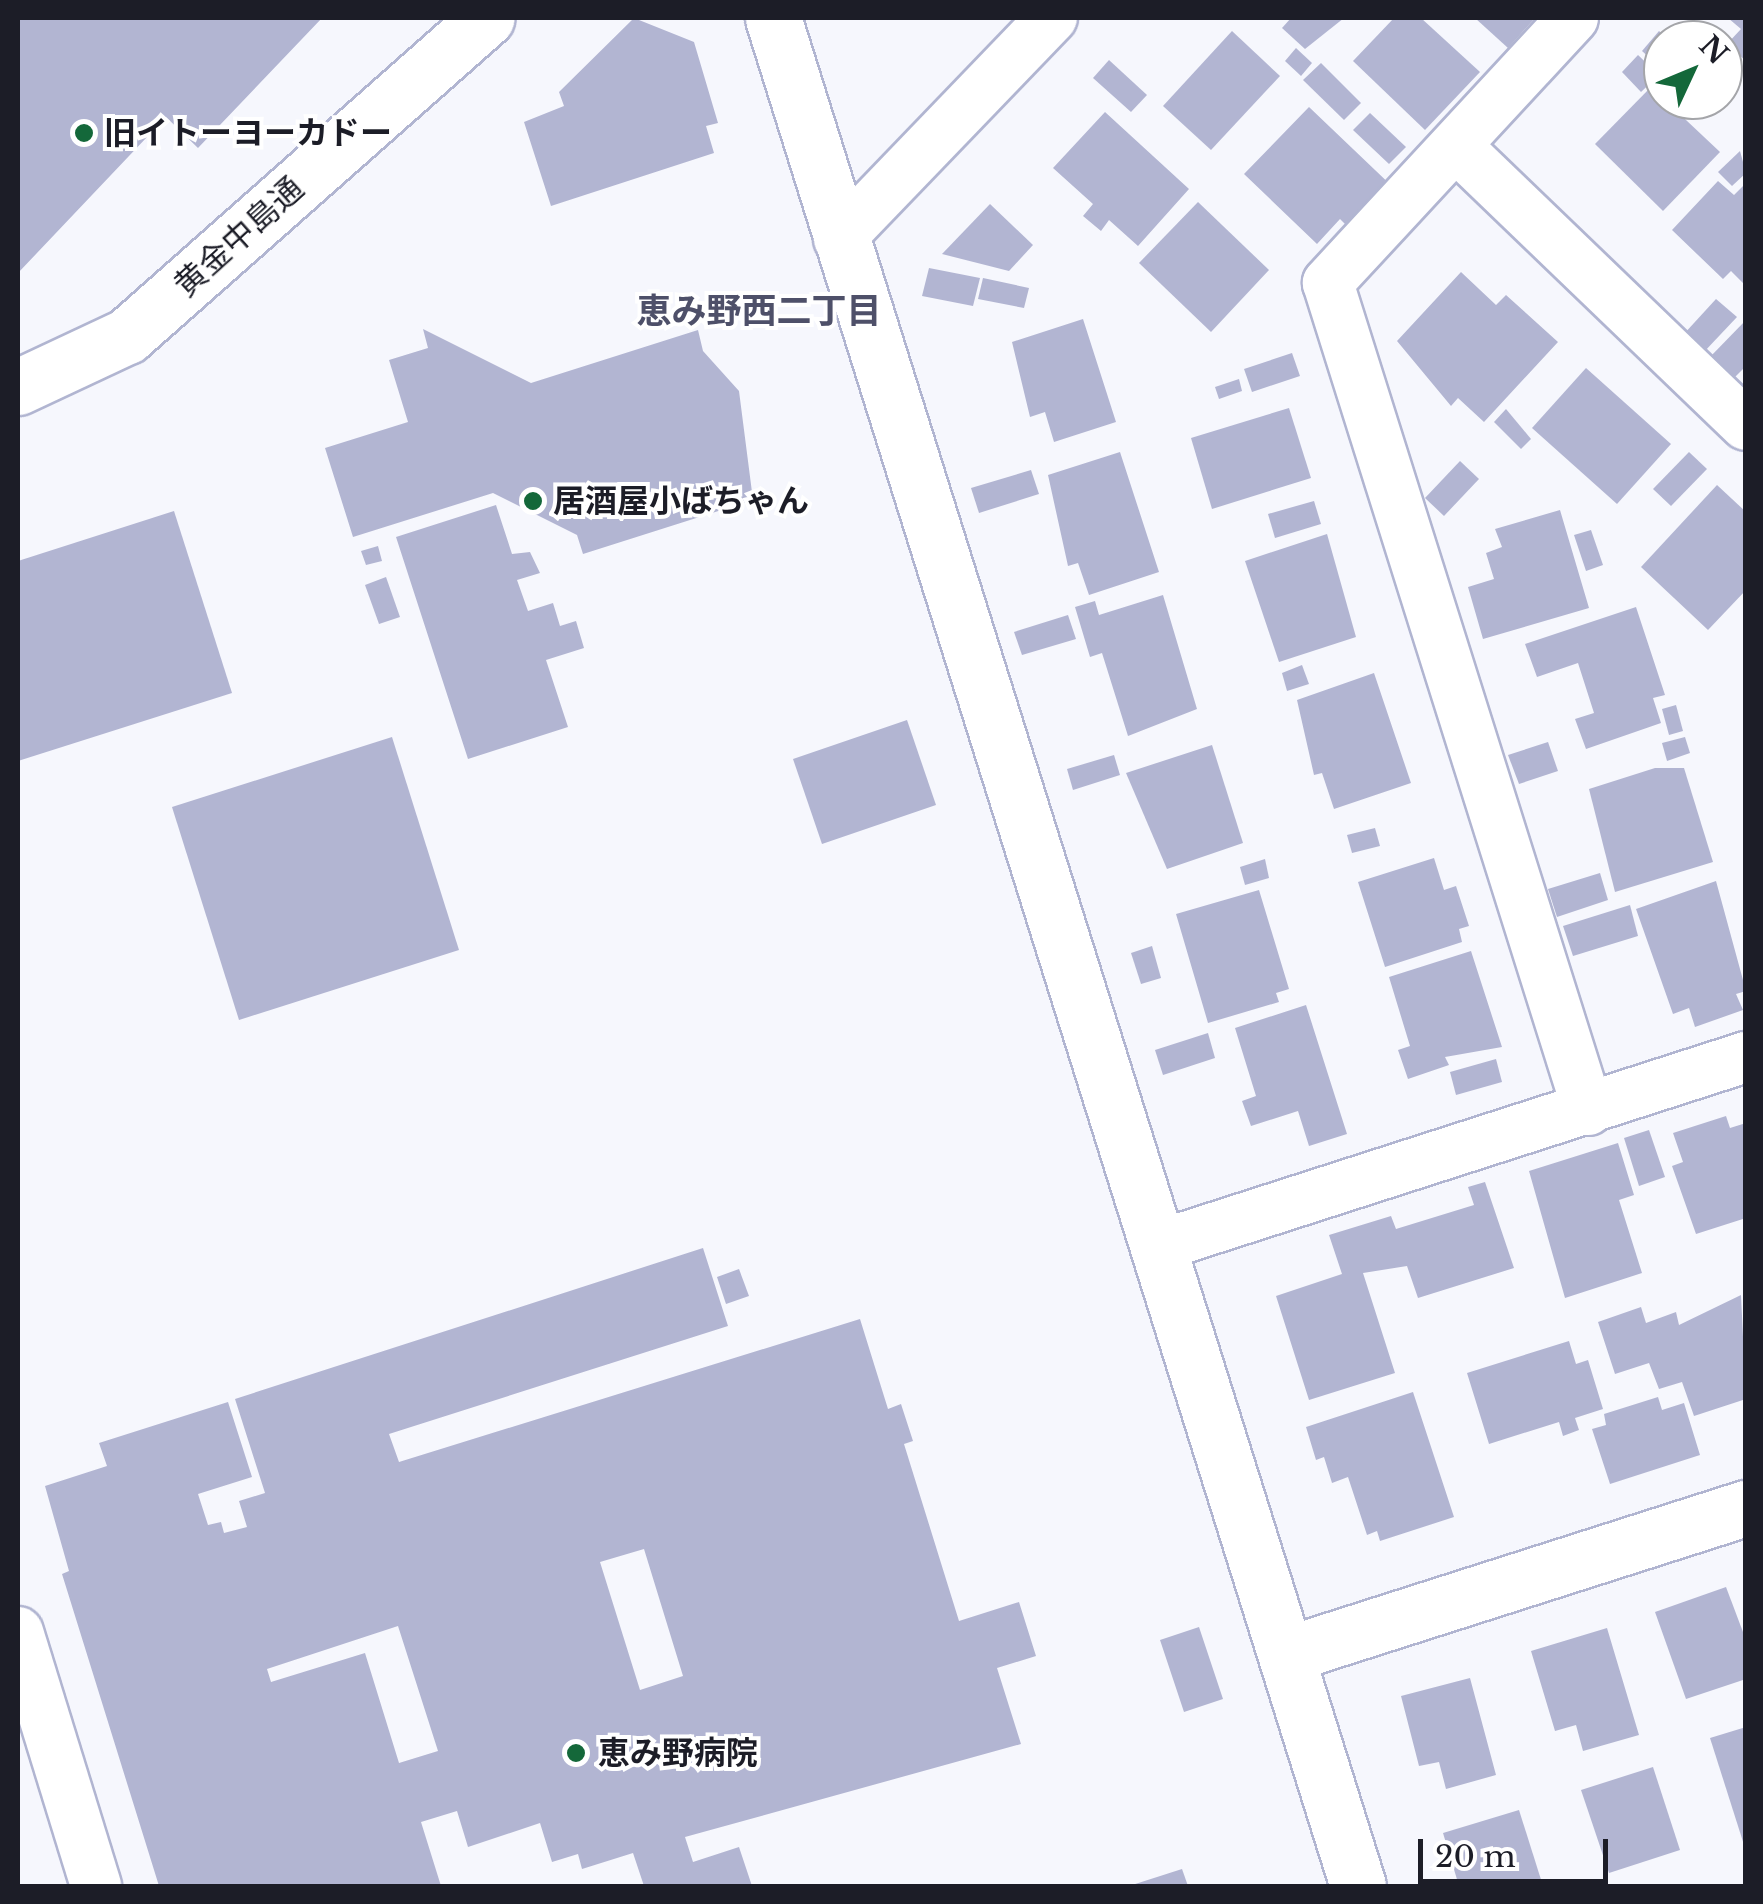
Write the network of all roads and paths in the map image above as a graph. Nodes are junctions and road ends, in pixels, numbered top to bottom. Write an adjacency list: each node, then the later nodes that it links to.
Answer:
1 (486, 18): 7 (street, 黄金中島通)
2 (772, 18): 6 (street)
3 (1052, 18): 6 (street)
4 (1573, 18): 5 (street)
5 (1456, 146): 8 (street); 10 (street)
6 (839, 239): 11 (street)
7 (18, 387)
8 (1746, 425)
9 (1746, 1057): 10 (street)
10 (1588, 1110): 11 (street)
11 (1158, 1246): 14 (street)
12 (1746, 1508): 14 (street)
13 (18, 1632): 15 (street)
14 (1288, 1654): 16 (street)
15 (96, 1886)
16 (1358, 1886)

